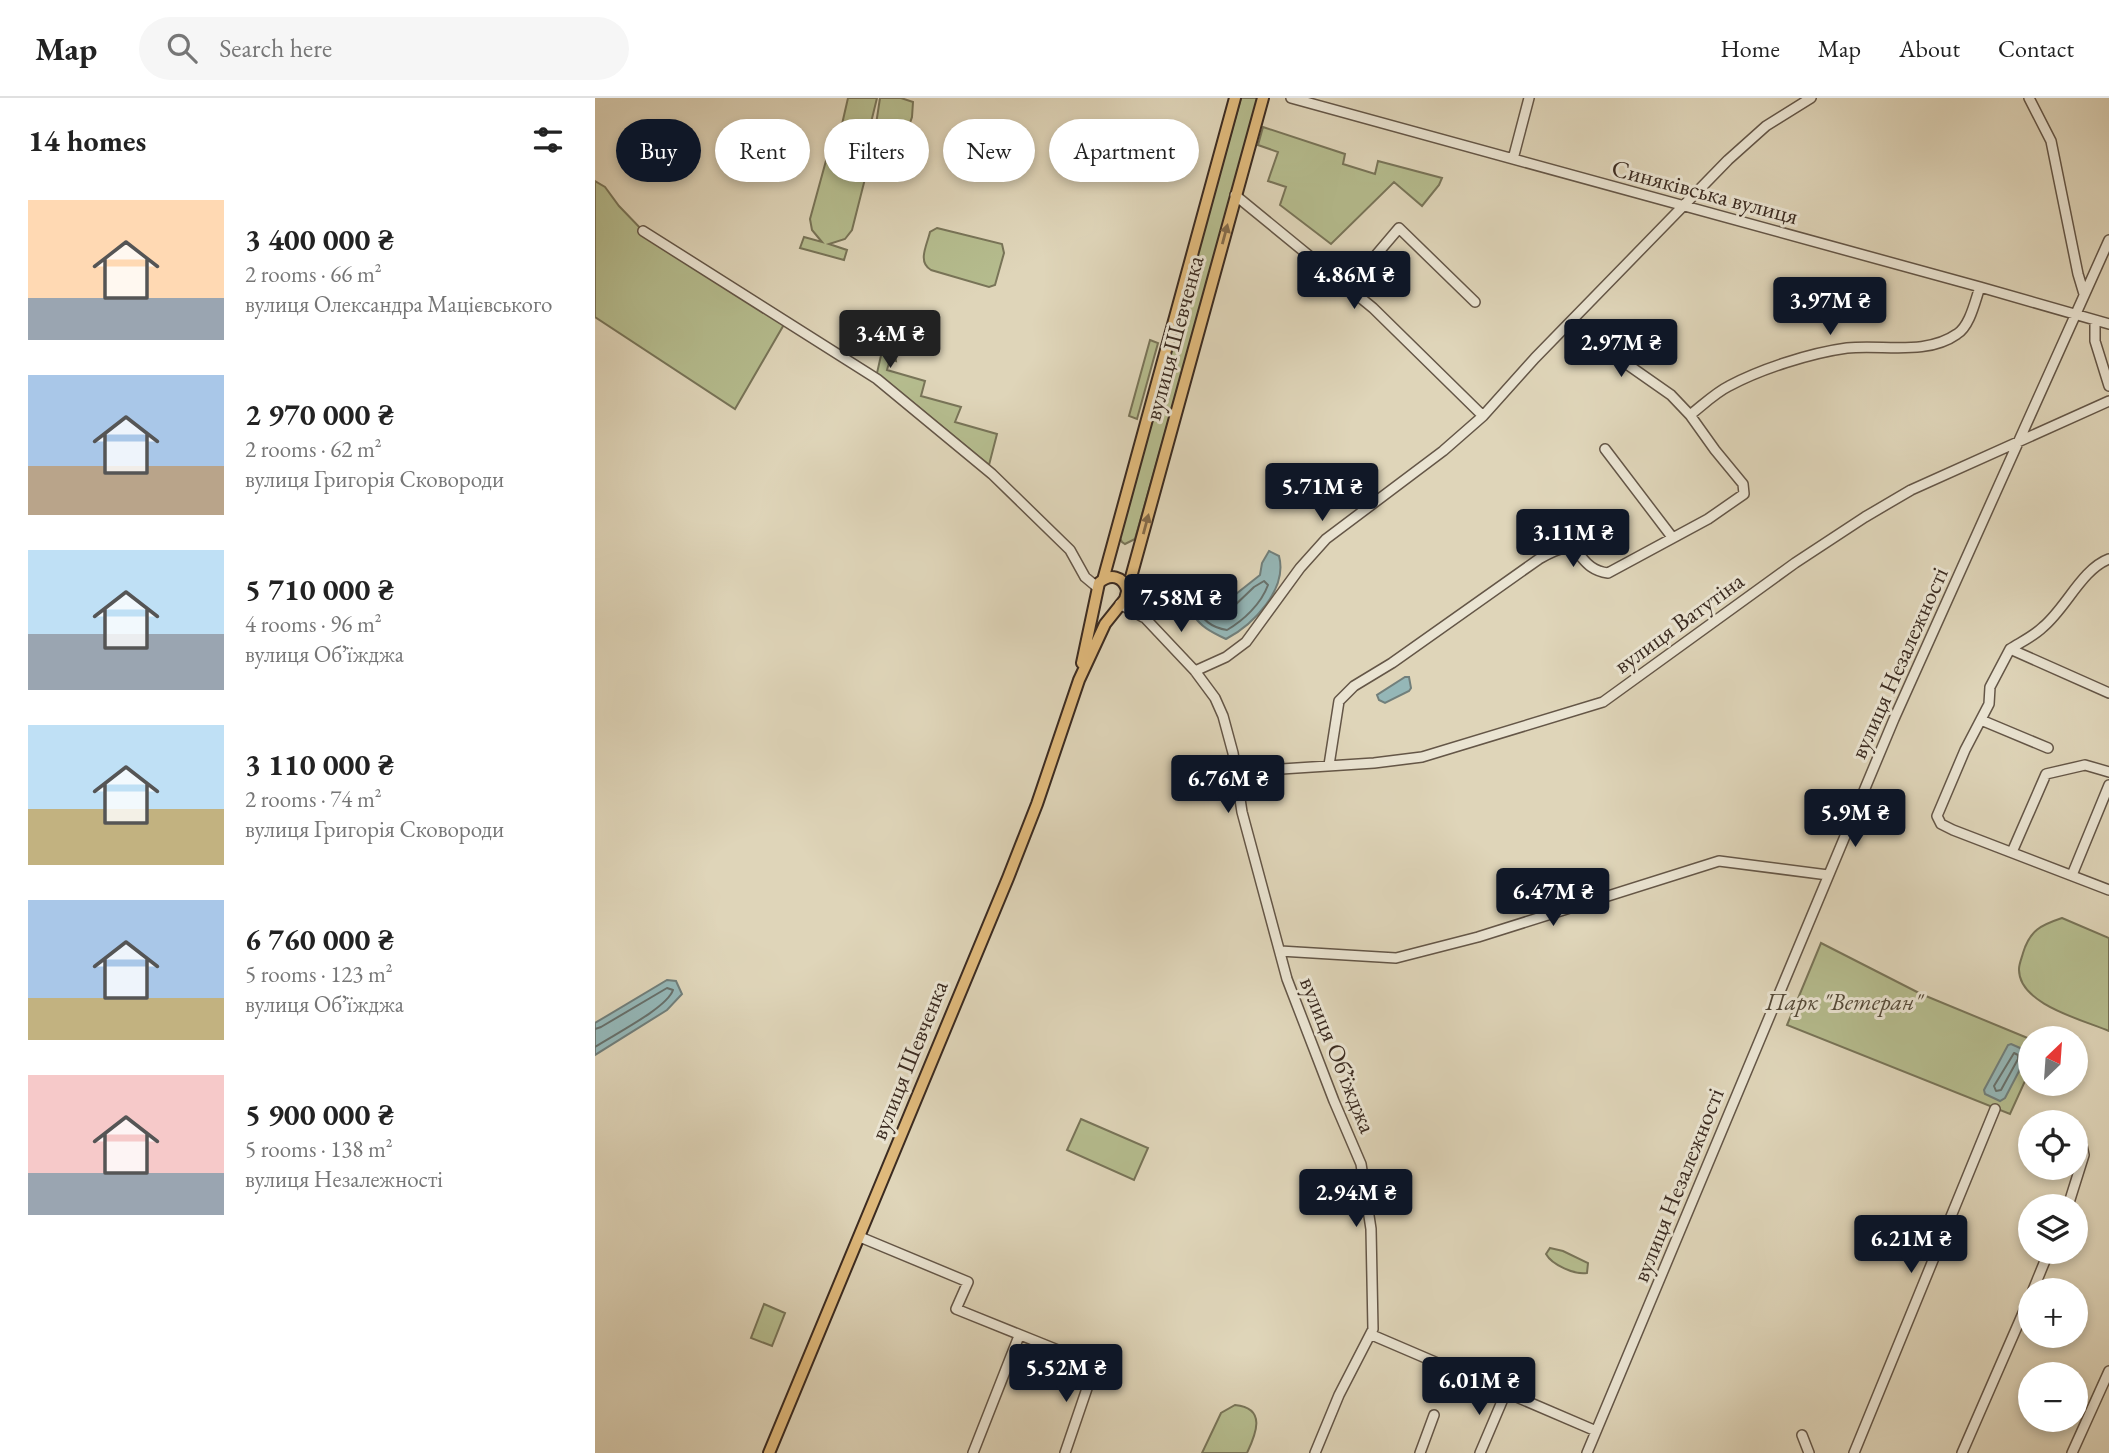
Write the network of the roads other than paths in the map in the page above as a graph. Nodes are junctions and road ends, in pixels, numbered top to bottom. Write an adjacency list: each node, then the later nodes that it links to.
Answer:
1 (1235, 98): 28 (main road, вулиця Шевченка)
2 (1263, 98): 8 (main road, вулиця Шевченка)
3 (1291, 98): 7 (street, Синяківська вулиця)
4 (1529, 98): 7 (street)
5 (1811, 98): 9 (street)
6 (2029, 98): 14 (street)
7 (1513, 159): 9 (street, Синяківська вулиця)
8 (1235, 195): 13 (street); 29 (main road, вулиця Шевченка, one-way to 8)
9 (1683, 206): 12 (street, Синяківська вулиця); 17 (street)
10 (643, 232): 28 (street)
11 (2109, 240): 14 (street, вулиця Незалежності)
12 (1980, 287): 16 (street, Синяківська вулиця); 22 (street)
13 (1348, 288): 15 (street); 23 (street)
14 (2084, 294): 16 (street, вулиця Незалежності)
15 (1475, 302)
16 (2075, 315): 18 (street, Синяківська вулиця); 24 (street, вулиця Незалежності)
17 (1573, 319): 22 (street); 23 (street)
18 (2095, 320): 19 (street, Синяківська вулиця); 20 (street)
19 (2109, 324)
20 (2109, 386)
21 (2109, 401): 24 (street, вулиця Ватутіна)
22 (1690, 415): 26 (street)
23 (1483, 416): 31 (street)
24 (2019, 442): 36 (street, вулиця Ватутіна); 41 (street, вулиця Незалежності)
25 (1605, 449): 26 (street)
26 (1672, 537): 36 (street)
27 (2109, 559): 30 (street)
28 (1100, 586): 29 (main road); 29 (main road); 32 (main road, вулиця Шевченка)
29 (1123, 598): 31 (street, вулиця Обʼїжджа); 32 (main road, вулиця Шевченка)
30 (2010, 649): 33 (street); 34 (street)
31 (1195, 671): 37 (street, вулиця Обʼїжджа)
32 (1079, 680): 46 (main road, вулиця Шевченка)
33 (2109, 693)
34 (1981, 720): 35 (street); 40 (street)
35 (2048, 748)
36 (1329, 765): 37 (street, вулиця Ватутіна)
37 (1235, 772): 44 (street, вулиця Обʼїжджа)
38 (2109, 772): 40 (street)
39 (2109, 785): 42 (street)
40 (2012, 852): 42 (street)
41 (1828, 875): 44 (street); 53 (street, вулиця Незалежності)
42 (2072, 875): 43 (street)
43 (2109, 890)
44 (1280, 951): 48 (street, вулиця Обʼїжджа)
45 (1995, 1109): 63 (street)
46 (860, 1237): 49 (street); 55 (main road, вулиця Шевченка)
47 (2018, 1325): 64 (street)
48 (1371, 1335): 51 (street); 58 (street, вулиця Обʼїжджа)
49 (1019, 1336): 56 (street); 57 (street)
50 (2109, 1371): 65 (street)
51 (1506, 1392): 53 (street); 60 (street)
52 (1434, 1415): 59 (street)
53 (1596, 1431): 61 (street, вулиця Незалежності)
54 (1802, 1435): 62 (street)
55 (769, 1453)
56 (973, 1453)
57 (1065, 1453)
58 (1315, 1453)
59 (1420, 1453)
60 (1480, 1453)
61 (1587, 1453)
62 (1809, 1453)
63 (1854, 1453)
64 (1962, 1453)
65 (2072, 1453)

